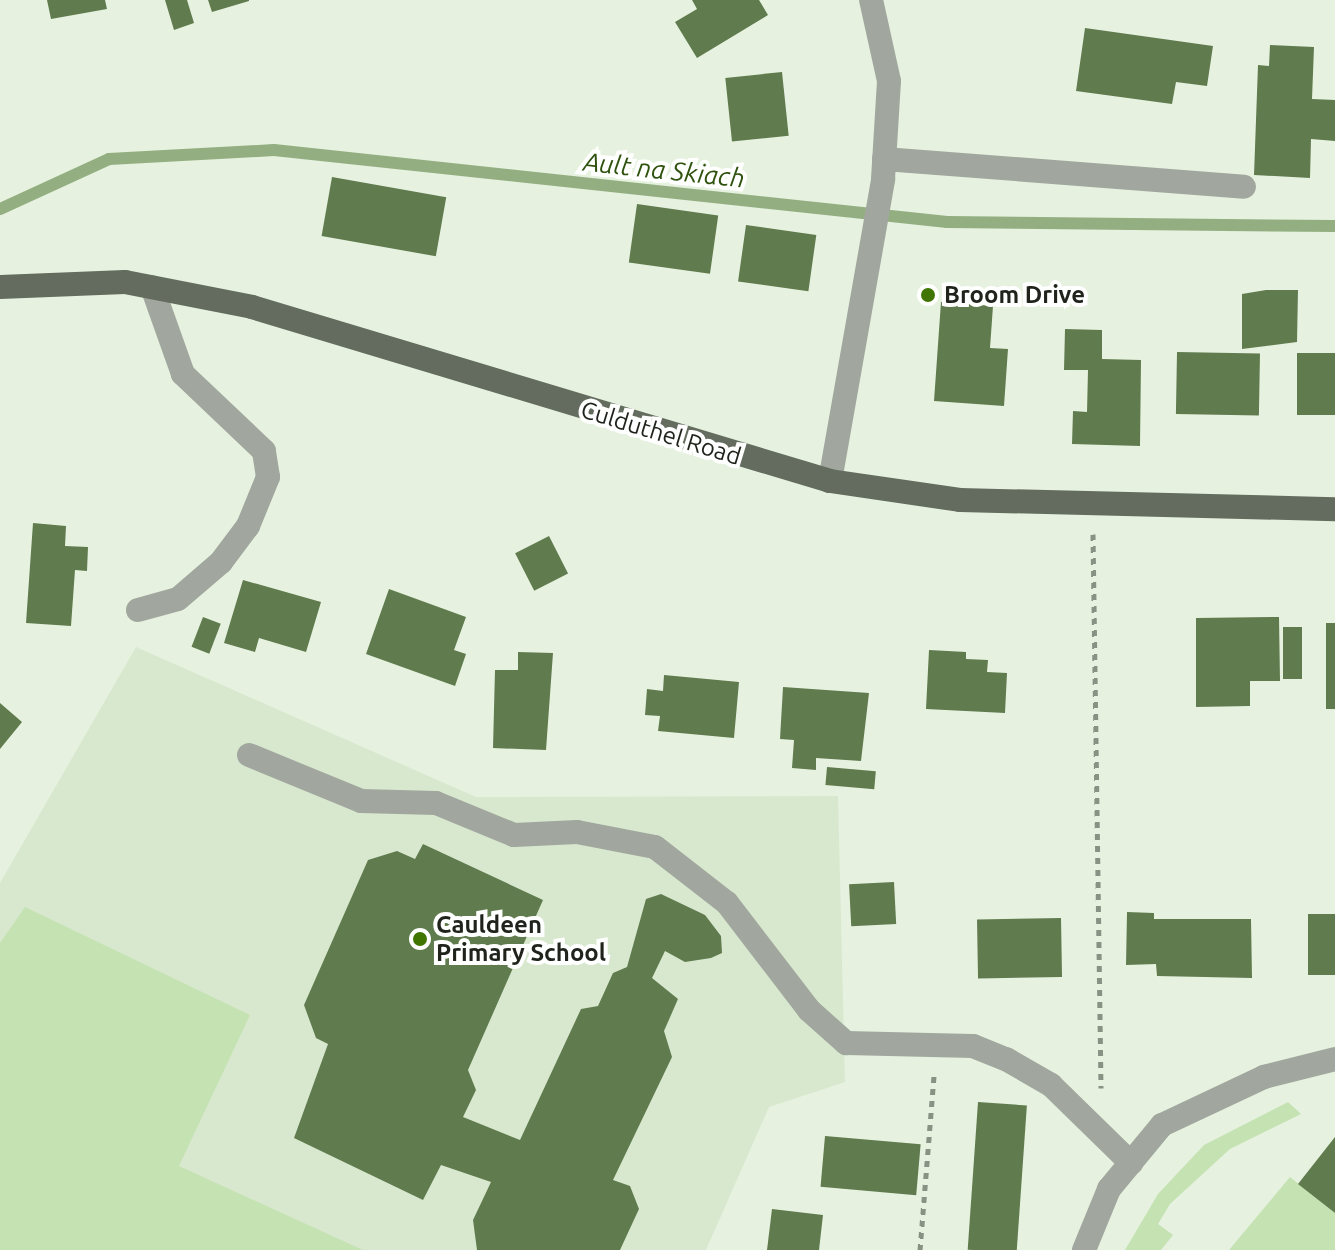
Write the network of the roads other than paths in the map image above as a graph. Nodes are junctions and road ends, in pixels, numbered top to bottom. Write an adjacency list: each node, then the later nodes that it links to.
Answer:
1 (871, 0): 2 (street)
2 (884, 169): 3 (street); 6 (street)
3 (1244, 187)
4 (0, 287): 5 (main road, Culduthel Road)
5 (152, 287): 6 (main road, Culduthel Road); 8 (street)
6 (830, 481): 7 (main road, Culduthel Road)
7 (1335, 509)
8 (138, 610)
9 (249, 755): 11 (street)
10 (1335, 1059): 11 (street)
11 (1131, 1163): 12 (street)
12 (1084, 1250)

